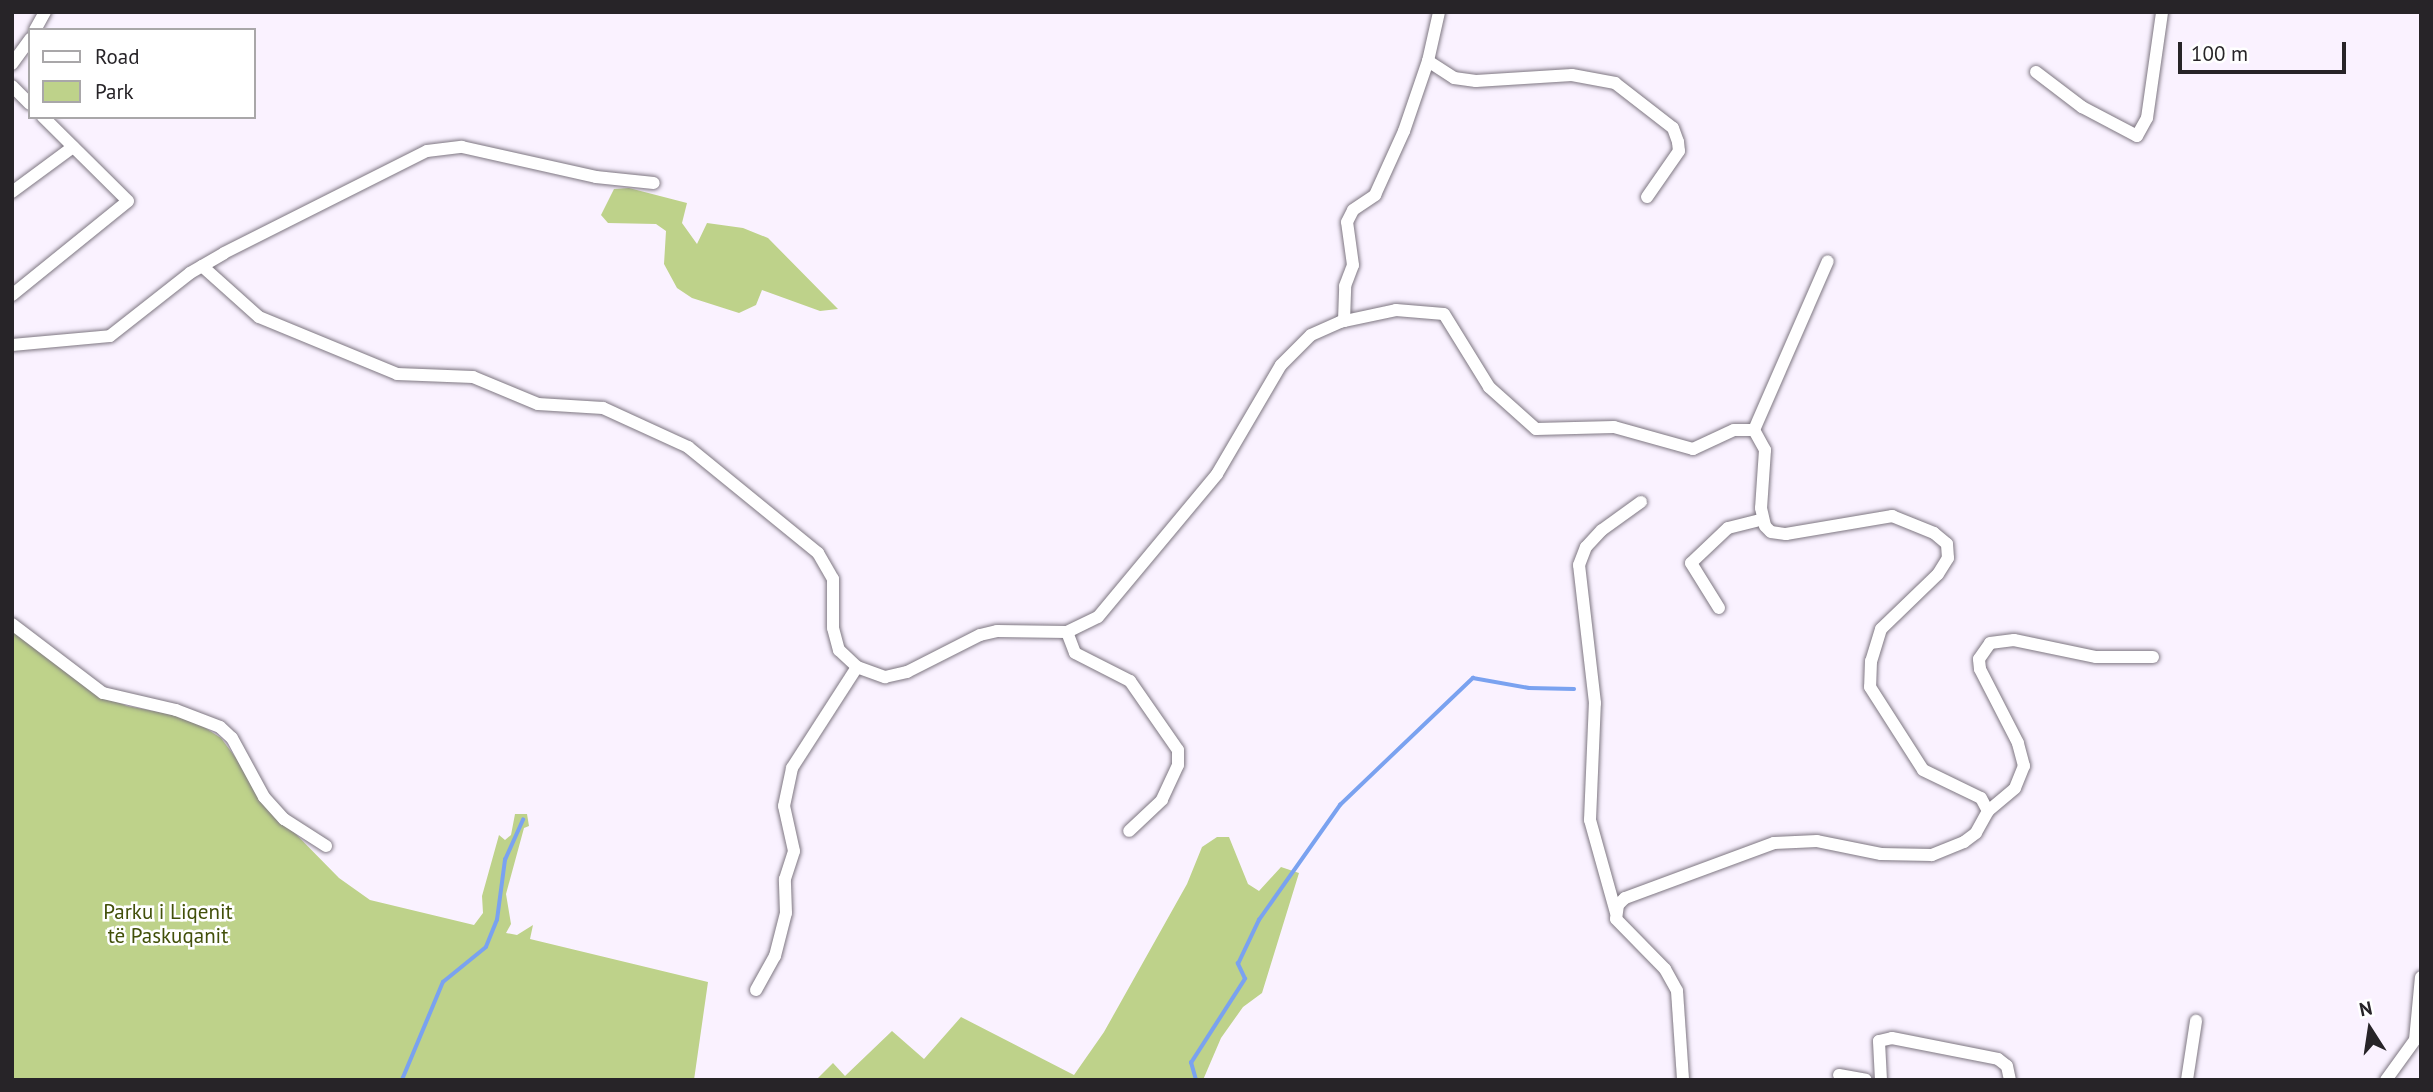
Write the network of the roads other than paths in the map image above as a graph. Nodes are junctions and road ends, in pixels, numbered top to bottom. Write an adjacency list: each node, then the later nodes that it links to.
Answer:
1 (45, 12): 4 (street)
2 (1439, 12): 6 (street)
3 (2162, 12): 8 (street)
4 (36, 28)
5 (28, 41): 7 (street)
6 (1428, 61): 15 (street); 19 (street)
7 (12, 64)
8 (2036, 72)
9 (12, 86): 10 (street)
10 (28, 102)
11 (45, 119): 12 (street)
12 (73, 147): 14 (street); 18 (street)
13 (654, 183): 17 (street)
14 (12, 192)
15 (1647, 197)
16 (1828, 261): 21 (street)
17 (202, 266): 20 (street); 28 (street)
18 (12, 295)
19 (1344, 321): 21 (street); 26 (street)
20 (12, 345)
21 (1754, 430): 23 (street)
22 (1641, 502): 32 (street)
23 (1763, 519): 24 (street); 29 (street)
24 (1719, 608)
25 (12, 624): 31 (street)
26 (1067, 632): 28 (street); 30 (street)
27 (2153, 657): 29 (street)
28 (857, 667): 34 (street)
29 (1988, 811): 32 (street)
30 (1129, 831)
31 (326, 846)
32 (1616, 913): 37 (street)
33 (2421, 977): 42 (street)
34 (756, 990)
35 (2196, 1021): 41 (street)
36 (1839, 1075): 38 (street)
37 (1683, 1080)
38 (1866, 1080)
39 (1881, 1080): 40 (street)
40 (2010, 1080)
41 (2187, 1080)
42 (2386, 1080)

